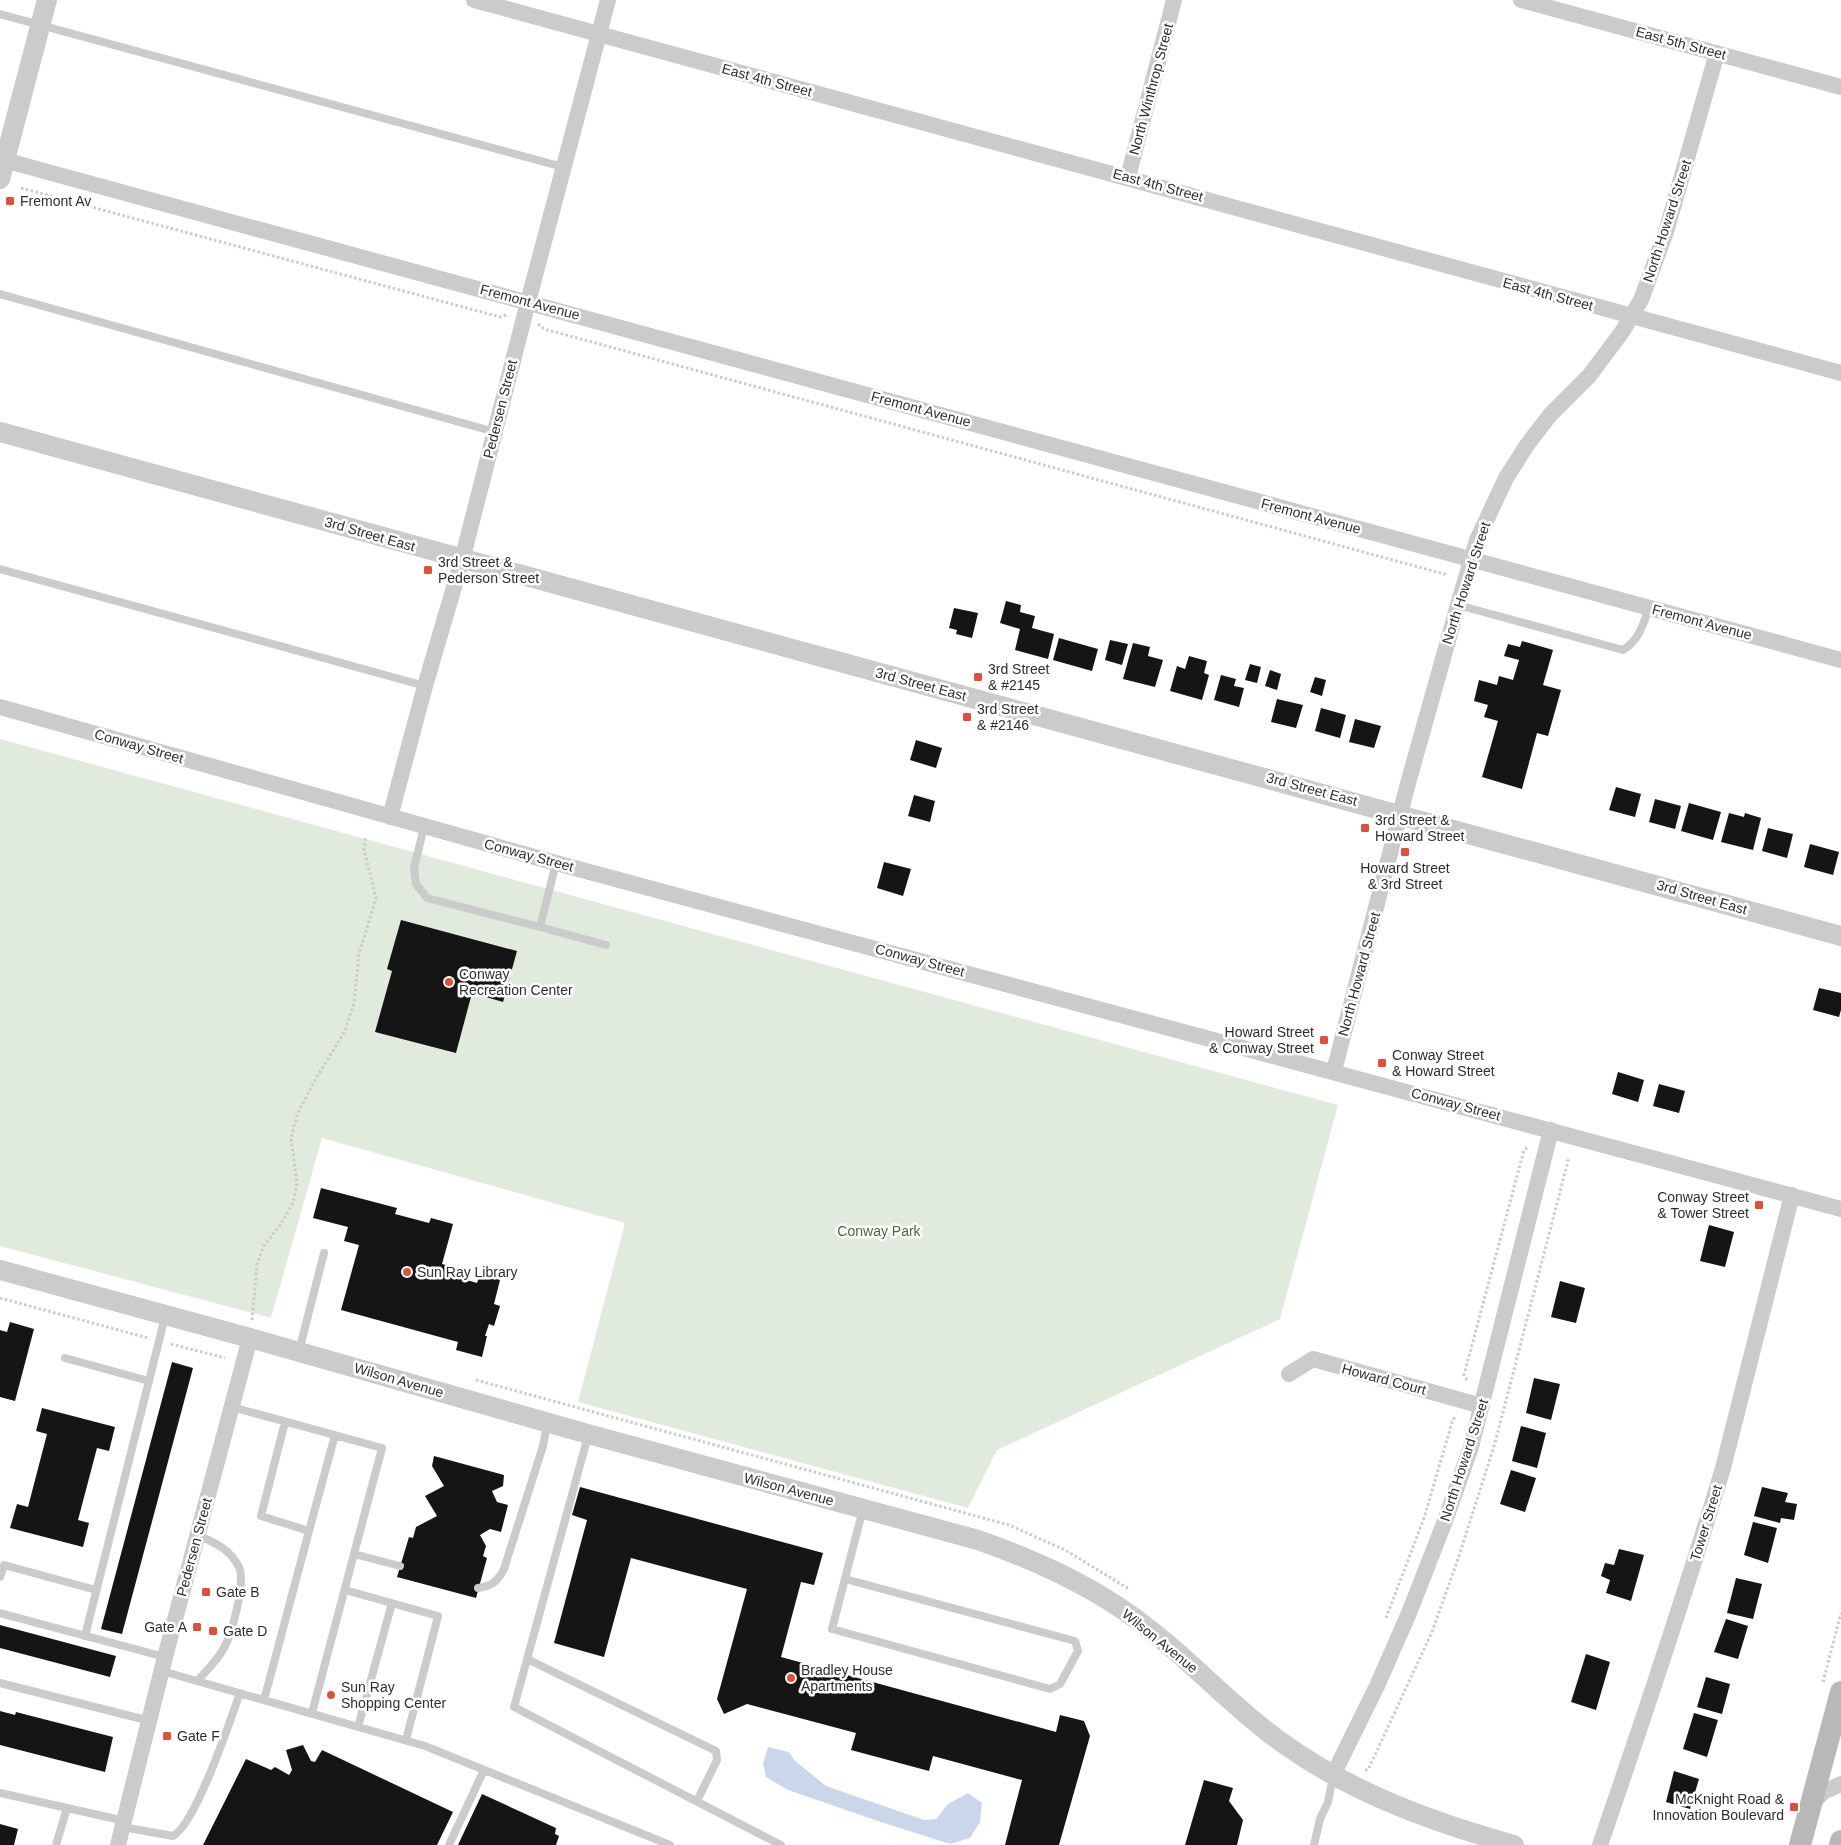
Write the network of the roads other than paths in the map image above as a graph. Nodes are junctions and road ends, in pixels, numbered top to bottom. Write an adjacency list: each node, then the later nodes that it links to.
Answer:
1 (47, 0): 7 (street)
2 (474, 0): 8 (street, East 4th Street)
3 (608, 0): 8 (street, Pedersen Street)
4 (1174, 0): 13 (street, North Winthrop Street)
5 (1521, 0): 9 (street, East 5th Street)
6 (0, 14): 7 (lane)
7 (41, 25): 11 (street); 12 (lane)
8 (600, 35): 12 (street, Pedersen Street); 13 (street, East 4th Street)
9 (1717, 53): 10 (street, East 5th Street); 16 (street, North Howard Street)
10 (1841, 87)
11 (2, 166): 15 (street, Fremont Avenue)
12 (563, 167): 15 (street, Pedersen Street)
13 (1128, 177): 16 (street, East 4th Street)
14 (0, 294): 19 (lane)
15 (528, 302): 19 (street, Pedersen Street); 20 (street, Fremont Avenue)
16 (1632, 317): 17 (street, East 4th Street); 20 (street, North Howard Street)
17 (1841, 373)
18 (0, 432): 21 (street, 3rd Street East)
19 (495, 432): 21 (street, Pedersen Street)
20 (1471, 559): 23 (street, North Howard Street); 24 (street, Fremont Avenue)
21 (462, 560): 26 (street, Pedersen Street); 28 (street, 3rd Street East)
22 (0, 569): 26 (lane)
23 (1458, 604): 24 (lane); 28 (street, North Howard Street)
24 (1649, 608): 25 (street, Fremont Avenue)
25 (1841, 660)
26 (425, 686): 29 (street, Pedersen Street)
27 (0, 707): 29 (street, Conway Street)
28 (1401, 813): 33 (street, 3rd Street East); 35 (street, North Howard Street)
29 (390, 817): 30 (street, Conway Street)
30 (424, 827): 31 (street, Conway Street); 32 (lane)
31 (556, 863): 32 (lane); 35 (street, Conway Street)
32 (540, 927): 34 (lane)
33 (1841, 936)
34 (606, 945)
35 (1334, 1071): 36 (street, Conway Street)
36 (1551, 1130): 37 (street, Conway Street); 47 (street, North Howard Street)
37 (1792, 1195): 38 (street, Conway Street); 93 (street, Tower Street)
38 (1841, 1209)
39 (324, 1253): 43 (lane)
40 (0, 1270): 41 (street, Wilson Avenue)
41 (166, 1315): 42 (street, Wilson Avenue); 46 (lane)
42 (250, 1338): 43 (street, Wilson Avenue); 48 (street, Pedersen Street)
43 (299, 1351): 50 (street, Wilson Avenue)
44 (65, 1358): 46 (lane)
45 (1289, 1374): 47 (street, Howard Court)
46 (149, 1381): 61 (lane)
47 (1482, 1406): 78 (street, North Howard Street)
48 (232, 1408): 49 (lane); 55 (street, Pedersen Street)
49 (286, 1422): 52 (lane); 54 (lane)
50 (547, 1422): 51 (street, Wilson Avenue); 60 (lane)
51 (588, 1434): 53 (street, Wilson Avenue); 66 (lane)
52 (335, 1435): 54 (lane); 56 (lane)
53 (863, 1509): 59 (lane); 78 (street, Wilson Avenue)
54 (309, 1531): 72 (lane)
55 (198, 1535): 67 (street, Pedersen Street); 68 (lane)
56 (354, 1554): 57 (lane); 62 (lane)
57 (400, 1566)
58 (0, 1577): 61 (lane)
59 (845, 1579): 59 (lane)
60 (478, 1588)
61 (96, 1590): 65 (lane)
62 (345, 1590): 63 (lane); 73 (lane)
63 (392, 1603): 75 (lane); 76 (lane)
64 (0, 1613): 65 (lane)
65 (85, 1636): 67 (lane)
66 (527, 1659): 81 (lane); 81 (lane)
67 (164, 1664): 68 (lane); 74 (street, Pedersen Street)
68 (197, 1681): 71 (lane)
69 (0, 1683): 74 (lane)
70 (1841, 1692): 82 (main road)
71 (240, 1693): 72 (lane); 84 (lane)
72 (264, 1700): 73 (lane)
73 (312, 1713): 75 (lane)
74 (150, 1721): 84 (street, Pedersen Street)
75 (358, 1727): 76 (lane)
76 (406, 1740): 77 (lane)
77 (484, 1770): 88 (lane); 89 (lane)
78 (1333, 1775): 91 (lane); 92 (street, Wilson Avenue)
79 (1841, 1784): 82 (street)
80 (0, 1793): 83 (lane)
81 (697, 1801): 90 (lane)
82 (1810, 1805): 94 (main road)
83 (67, 1808): 84 (lane); 86 (lane)
84 (124, 1824): 87 (street, Pedersen Street)
85 (1841, 1841): 95 (main road)
86 (56, 1845)
87 (118, 1845)
88 (449, 1845)
89 (670, 1845)
90 (781, 1845)
91 (1314, 1845)
92 (1514, 1845)
93 (1600, 1845)
94 (1800, 1845)
95 (1840, 1845)

